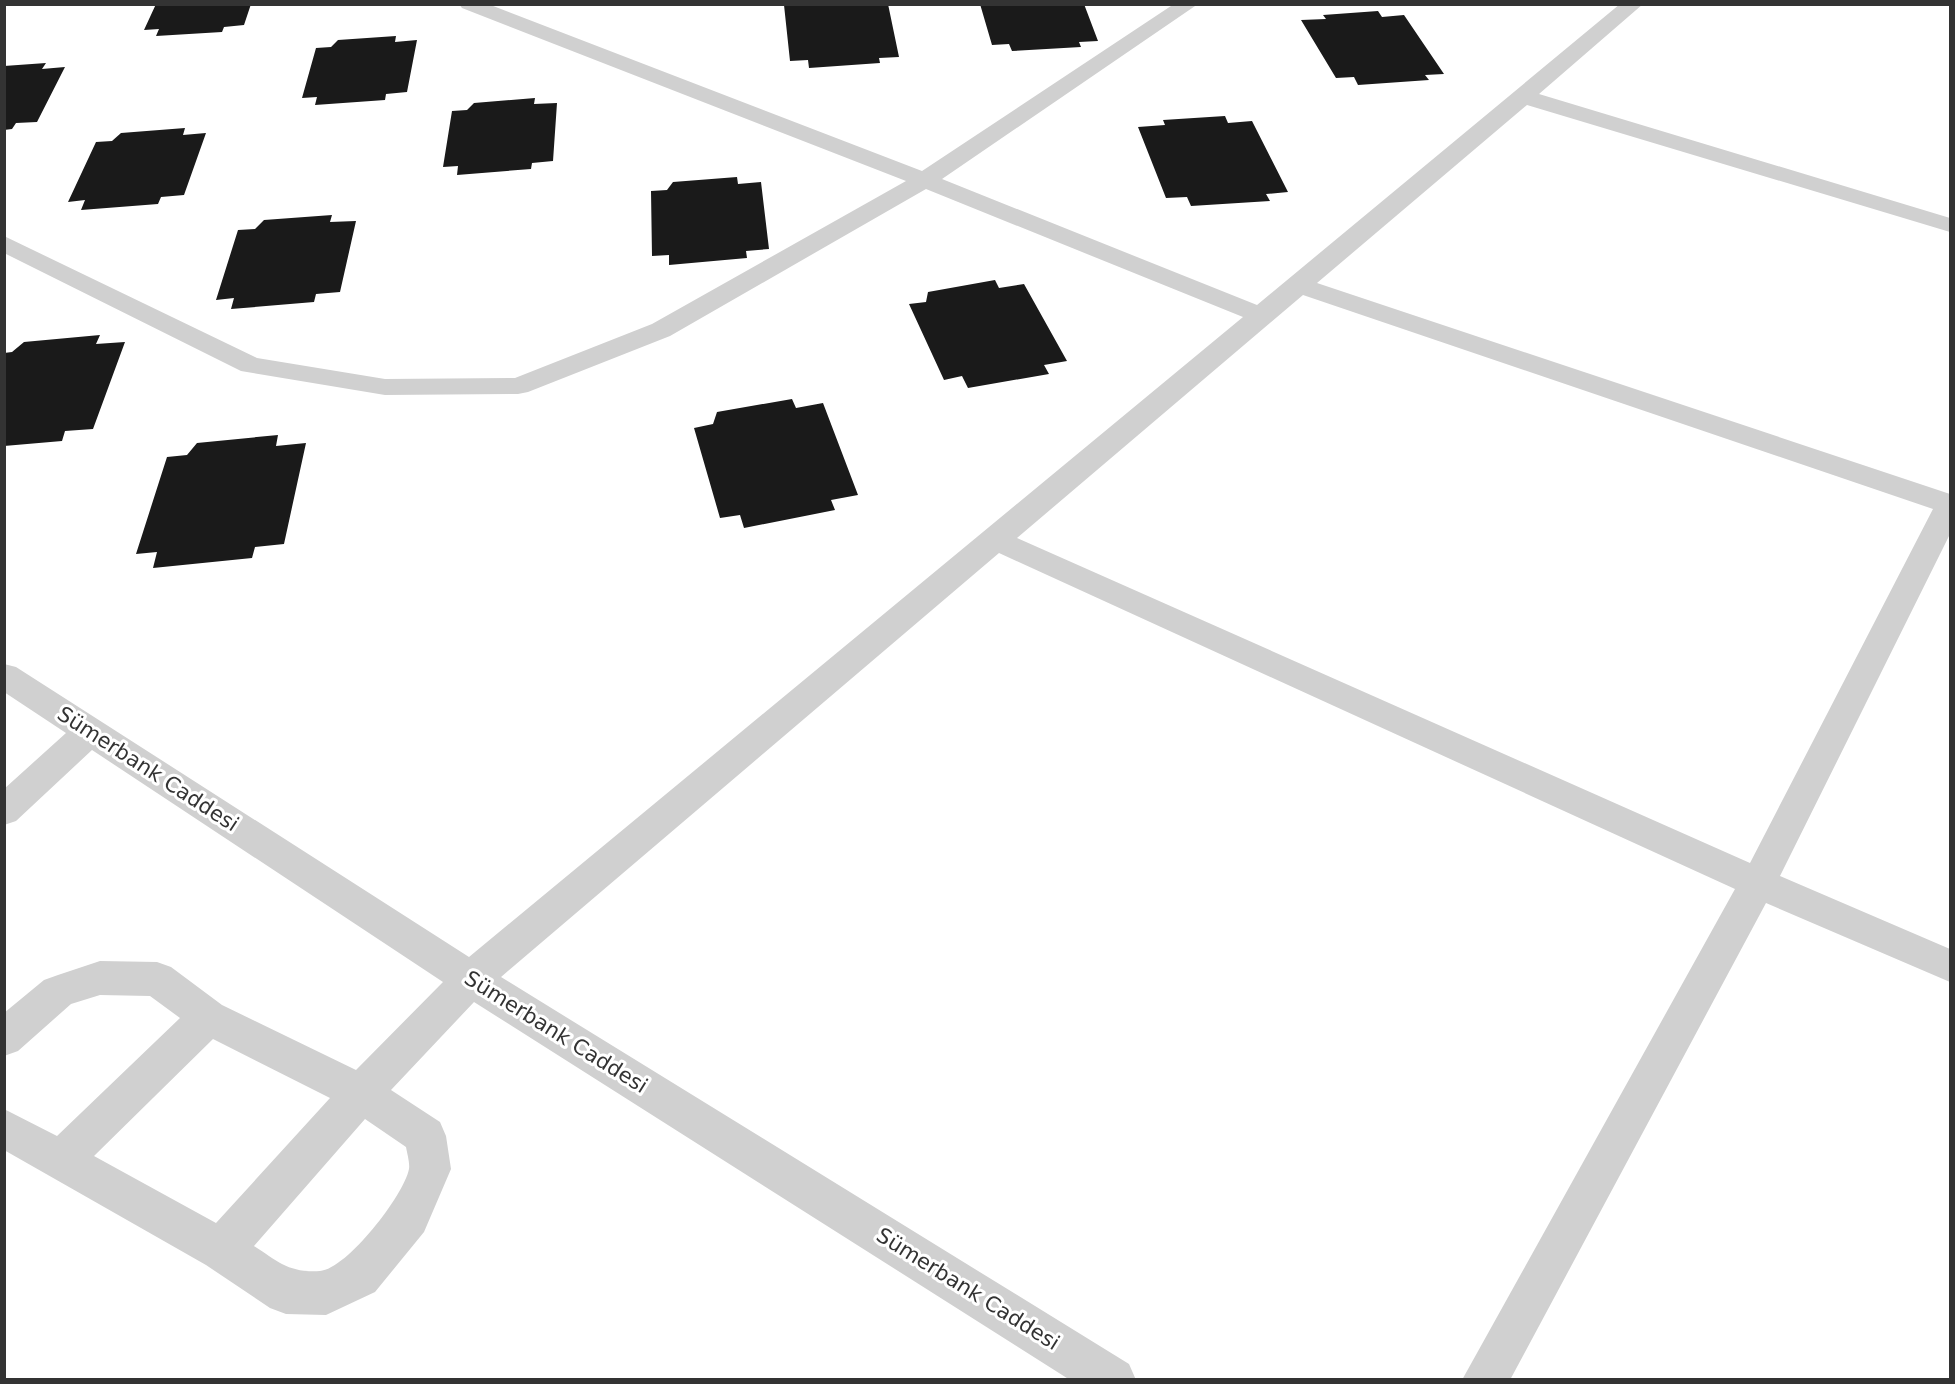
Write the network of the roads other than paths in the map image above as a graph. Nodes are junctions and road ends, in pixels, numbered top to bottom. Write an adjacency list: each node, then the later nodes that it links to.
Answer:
1 (469, 4): 5 (street)
2 (1188, 4): 7 (street)
3 (1634, 4): 6 (street)
4 (529, 9): 5 (street)
5 (507, 19): 7 (street)
6 (1524, 97): 8 (street); 10 (street)
7 (924, 180): 9 (street); 11 (street)
8 (1950, 225)
9 (4, 243)
10 (1299, 285): 11 (street); 12 (street)
11 (1262, 316): 13 (street)
12 (1950, 504): 17 (street)
13 (996, 540): 17 (street); 19 (street)
14 (4, 676): 15 (street, Sümerbank Caddesi)
15 (91, 731): 16 (street); 19 (street, Sümerbank Caddesi)
16 (4, 811)
17 (1758, 883): 18 (street); 27 (street)
18 (1950, 966)
19 (471, 979): 22 (street); 26 (street, Sümerbank Caddesi)
20 (208, 1017): 21 (street); 22 (street); 24 (street)
21 (4, 1038)
22 (361, 1093): 25 (street); 25 (street)
23 (4, 1128): 24 (street)
24 (62, 1159): 25 (street)
25 (221, 1250)
26 (1113, 1380)
27 (1485, 1380)

